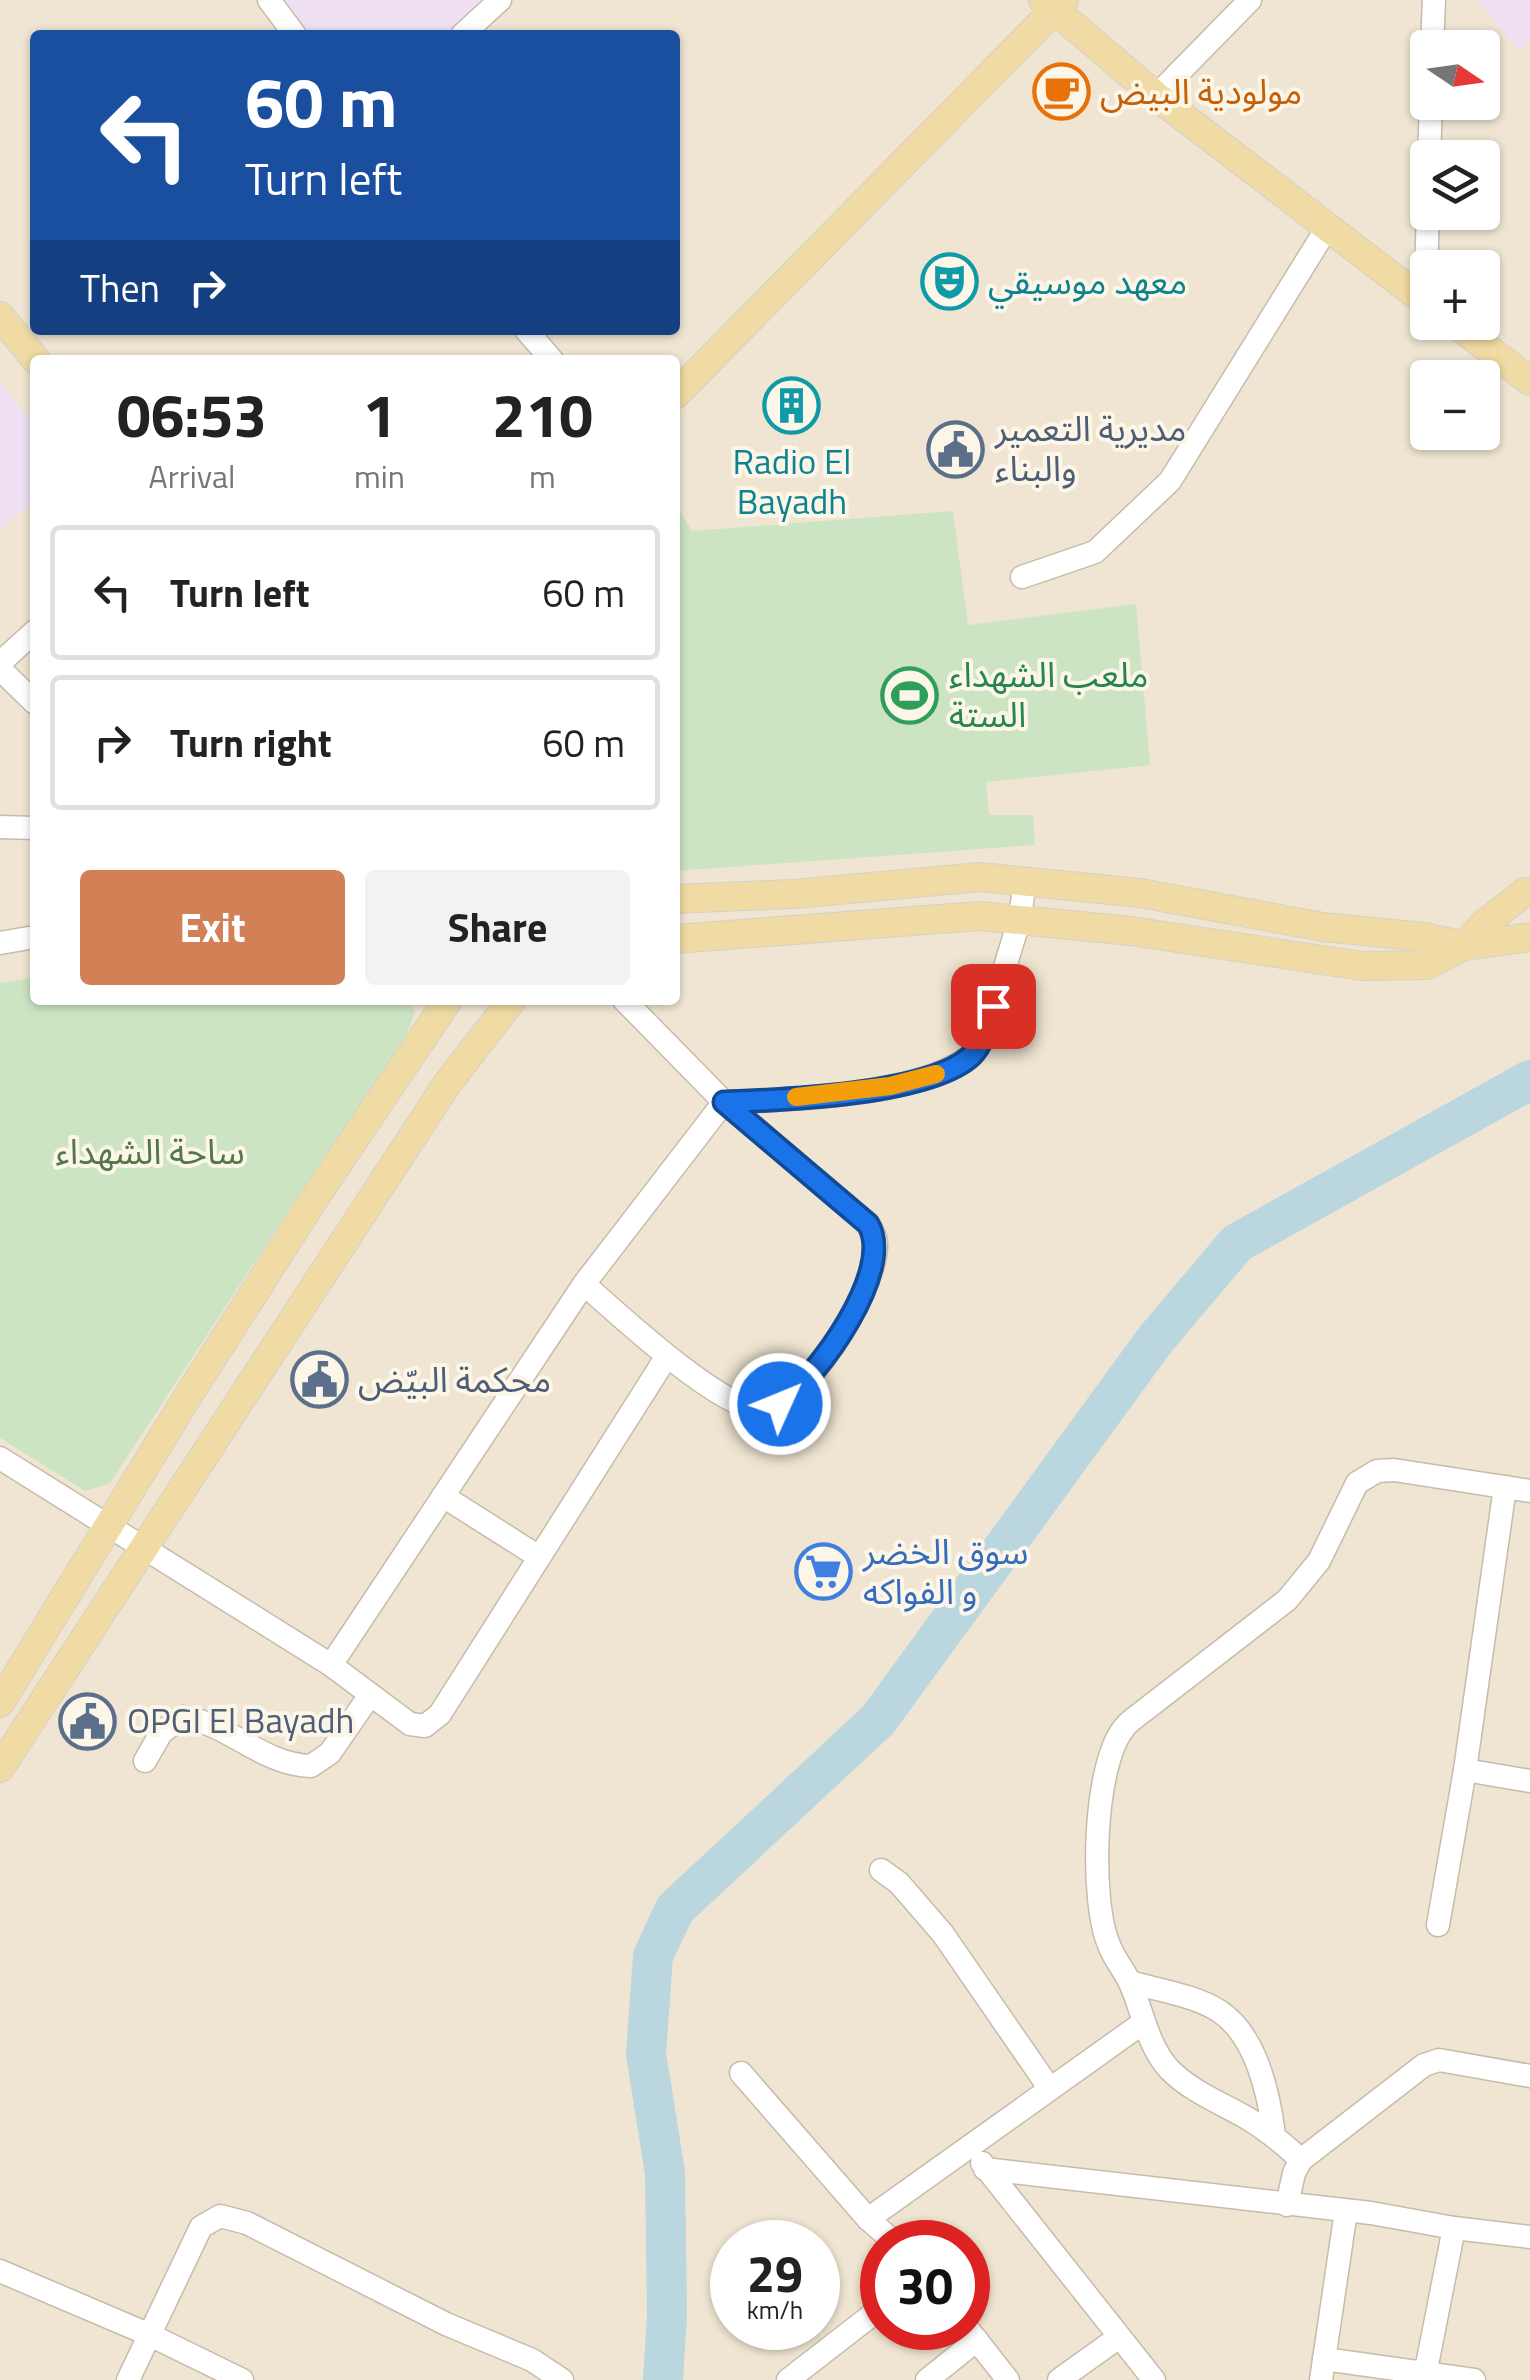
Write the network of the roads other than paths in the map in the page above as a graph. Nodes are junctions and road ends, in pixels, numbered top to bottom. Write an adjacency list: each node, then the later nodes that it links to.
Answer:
1 (268, 0): 6 (street)
2 (500, 0): 7 (street)
3 (1250, 0): 9 (street)
4 (1434, 0): 8 (street)
5 (1054, 3): 9 (main road); 16 (main road)
6 (290, 30)
7 (467, 30)
8 (1433, 30)
9 (1156, 96): 10 (main road)
10 (1328, 228): 11 (main road); 17 (street)
11 (1410, 291)
12 (0, 316): 14 (main road)
13 (1476, 340): 15 (main road)
14 (32, 355)
15 (1530, 381)
16 (680, 390)
17 (1022, 577)
18 (30, 635): 19 (street)
19 (0, 666): 20 (street)
20 (30, 697)
21 (0, 827): 22 (street)
22 (30, 828)
23 (1025, 880): 25 (main road); 26 (street); 31 (main road)
24 (1528, 890): 31 (main road)
25 (680, 899)
26 (1020, 918): 29 (main road); 31 (main road); 35 (street)
27 (30, 938): 30 (street)
28 (1530, 938): 31 (main road)
29 (680, 939)
30 (0, 944)
31 (1464, 946)
32 (443, 1005): 38 (main road)
33 (508, 1005): 39 (main road)
34 (629, 1005): 35 (street)
35 (724, 1102): 36 (street); 37 (street)
36 (584, 1284): 37 (street); 43 (street)
37 (667, 1356): 46 (street)
38 (188, 1396): 39 (main road); 44 (main road)
39 (223, 1425): 45 (main road)
40 (0, 1458): 44 (street)
41 (1505, 1487): 42 (street); 52 (street); 56 (street)
42 (1530, 1491)
43 (443, 1496): 46 (street); 47 (street)
44 (109, 1528): 45 (street); 49 (main road)
45 (144, 1546): 47 (street); 51 (main road)
46 (539, 1557): 48 (street)
47 (330, 1665): 48 (street)
48 (370, 1695): 50 (street)
49 (0, 1703)
50 (144, 1761)
51 (0, 1768)
52 (1465, 1770): 53 (street); 55 (street)
53 (1530, 1781)
54 (881, 1870): 60 (street)
55 (1438, 1924)
56 (1130, 1982): 57 (street); 61 (street)
57 (1144, 2022): 60 (street); 61 (street)
58 (741, 2073): 67 (street)
59 (1530, 2076): 63 (street)
60 (1050, 2089): 62 (street)
61 (1274, 2135): 63 (street)
62 (971, 2146): 64 (street); 67 (street)
63 (1301, 2160): 65 (street)
64 (985, 2169): 65 (street); 73 (street)
65 (1287, 2205): 66 (street)
66 (1346, 2212): 68 (street); 76 (street)
67 (868, 2219)
68 (1454, 2228): 69 (street); 77 (street)
69 (1530, 2236)
70 (0, 2271): 72 (street)
71 (860, 2324): 81 (street)
72 (150, 2335): 78 (street); 79 (street); 80 (street)
73 (1119, 2337): 84 (street); 85 (street)
74 (956, 2350): 82 (street)
75 (985, 2350): 83 (street)
76 (1323, 2369): 77 (street)
77 (1425, 2377): 86 (street)
78 (128, 2380)
79 (242, 2380)
80 (562, 2380)
81 (788, 2380)
82 (927, 2380)
83 (1008, 2380)
84 (1060, 2380)
85 (1154, 2380)
86 (1474, 2380)

